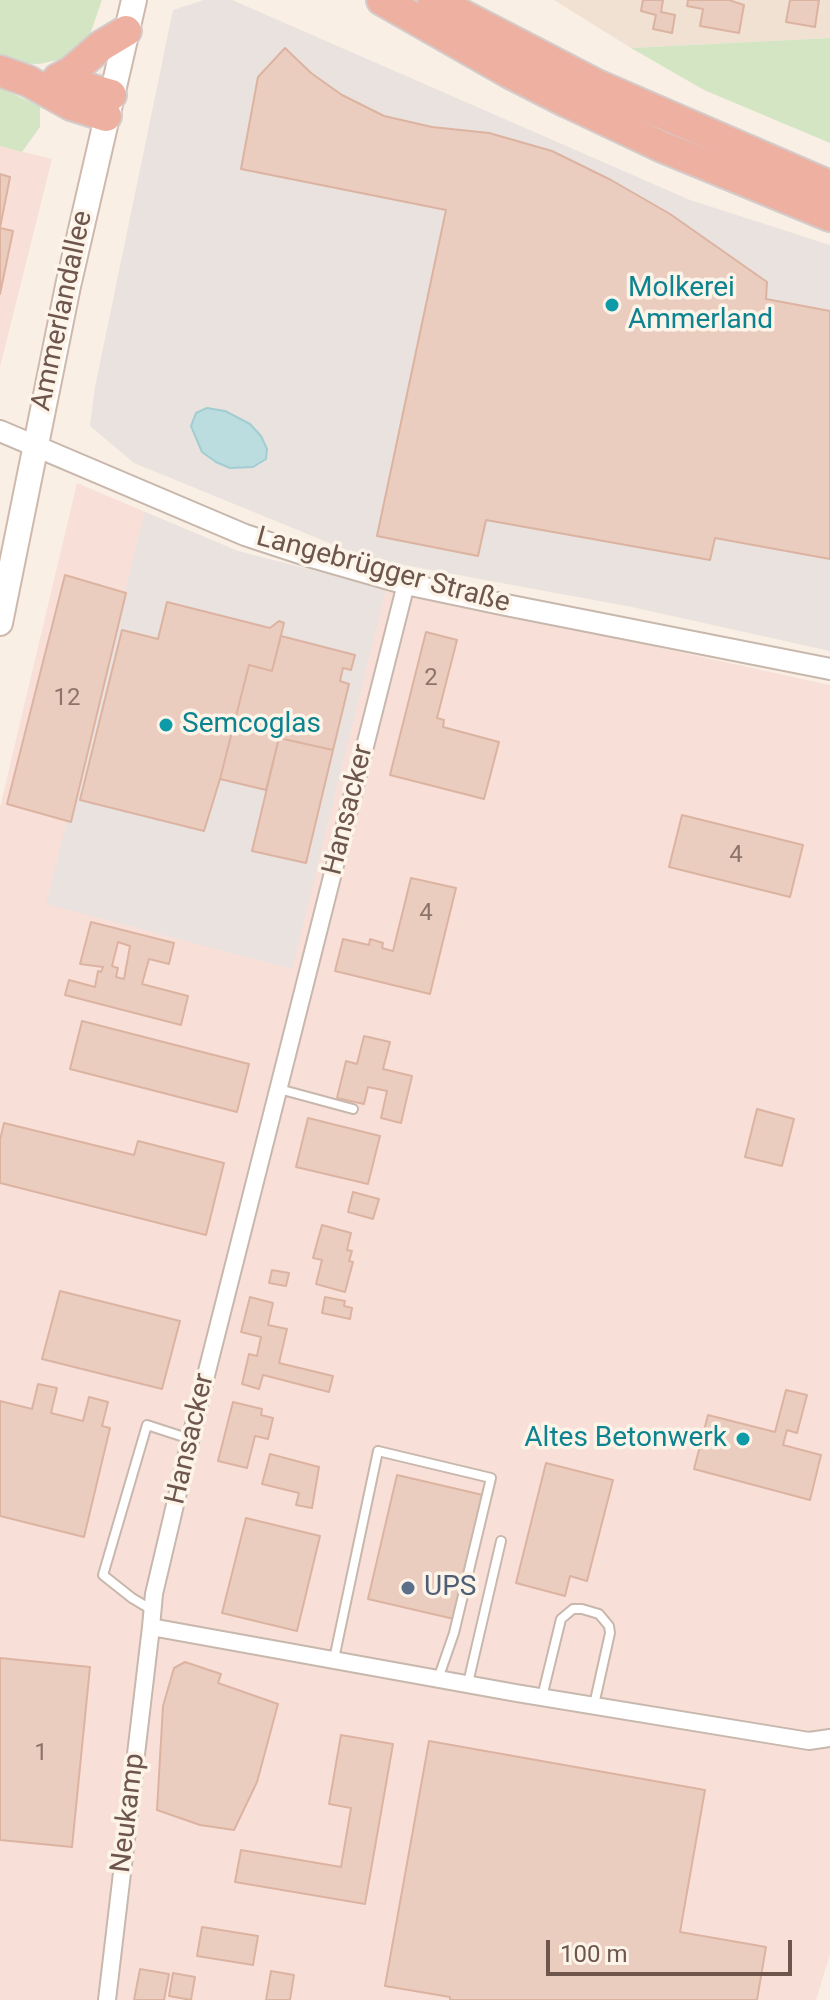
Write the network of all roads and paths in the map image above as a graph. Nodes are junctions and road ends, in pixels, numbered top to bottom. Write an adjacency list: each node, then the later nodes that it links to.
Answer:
1 (134, 0): 4 (main road, Ammerlandallee)
2 (382, 0): 9 (highway)
3 (433, 0): 8 (highway)
4 (126, 31): 6 (highway); 7 (main road, Ammerlandallee)
5 (14, 76): 6 (highway); 7 (highway)
6 (58, 79): 7 (highway)
7 (108, 106): 11 (main road, Ammerlandallee)
8 (830, 186)
9 (830, 216)
10 (0, 431): 11 (street, Langebrügger Straße)
11 (35, 448): 12 (street, Langebrügger Straße); 13 (main road, Ammerlandallee)
12 (406, 584): 14 (street, Langebrügger Straße); 15 (street, Hansacker)
13 (0, 623)
14 (830, 669)
15 (279, 1089): 16 (lane); 17 (street, Hansacker)
16 (353, 1109)
17 (191, 1439): 19 (street, Hansacker); 19 (lane)
18 (501, 1541): 22 (lane)
19 (152, 1619): 20 (street); 26 (street, Neukamp)
20 (334, 1660): 21 (street); 21 (lane)
21 (438, 1679): 22 (street)
22 (467, 1684): 23 (street)
23 (542, 1697): 24 (street); 24 (lane)
24 (594, 1706): 25 (street)
25 (830, 1738)
26 (107, 2000)

